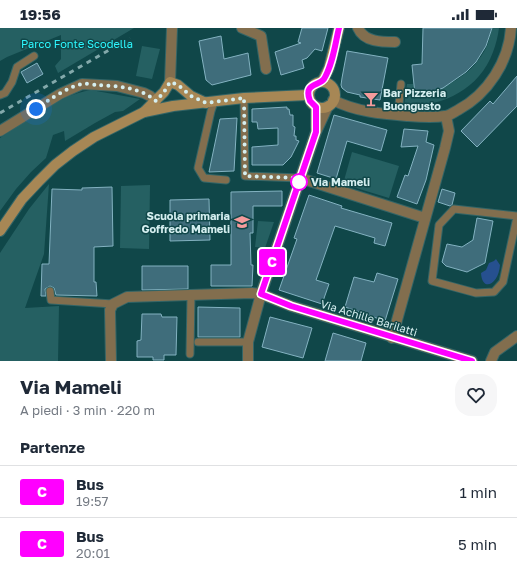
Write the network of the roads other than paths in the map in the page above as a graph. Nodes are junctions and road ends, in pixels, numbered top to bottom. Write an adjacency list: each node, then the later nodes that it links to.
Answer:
1 (172, 28): 10 (street)
2 (242, 28): 8 (street)
3 (339, 28): 9 (main road)
4 (358, 28): 6 (street)
5 (511, 28): 23 (street)
6 (395, 42)
7 (34, 56): 14 (lane)
8 (266, 68)
9 (329, 68): 11 (main road); 13 (main road)
10 (170, 82): 17 (main road); 18 (main road)
11 (322, 82): 13 (main road); 15 (main road)
12 (401, 84): 22 (lane)
13 (332, 86): 19 (main road)
14 (0, 95)
15 (308, 95): 16 (main road); 20 (main road)
16 (244, 98): 18 (main road); 26 (lane)
17 (156, 101): 21 (main road); 24 (street)
18 (210, 103): 21 (main road); 27 (lane)
19 (330, 103): 20 (main road); 22 (street); 25 (street)
20 (316, 107): 25 (street)
21 (144, 112): 31 (main road)
22 (398, 115): 23 (street)
23 (446, 116): 29 (street)
24 (0, 131)
25 (316, 132): 26 (street)
26 (300, 178): 29 (street); 33 (street)
27 (226, 180)
28 (517, 216): 30 (lane); 30 (lane)
29 (425, 218): 30 (lane); 37 (street)
30 (439, 225)
31 (0, 231)
32 (50, 291): 35 (lane)
33 (261, 294): 34 (street); 37 (street, Via Achille Barilatti); 39 (street)
34 (191, 295): 35 (street); 40 (lane)
35 (113, 304): 41 (street)
36 (517, 336): 44 (street)
37 (392, 338): 43 (street, Via Achille Barilatti)
38 (198, 342): 39 (lane)
39 (248, 342): 42 (street)
40 (190, 354)
41 (111, 361)
42 (248, 361)
43 (472, 361)
44 (491, 361)

